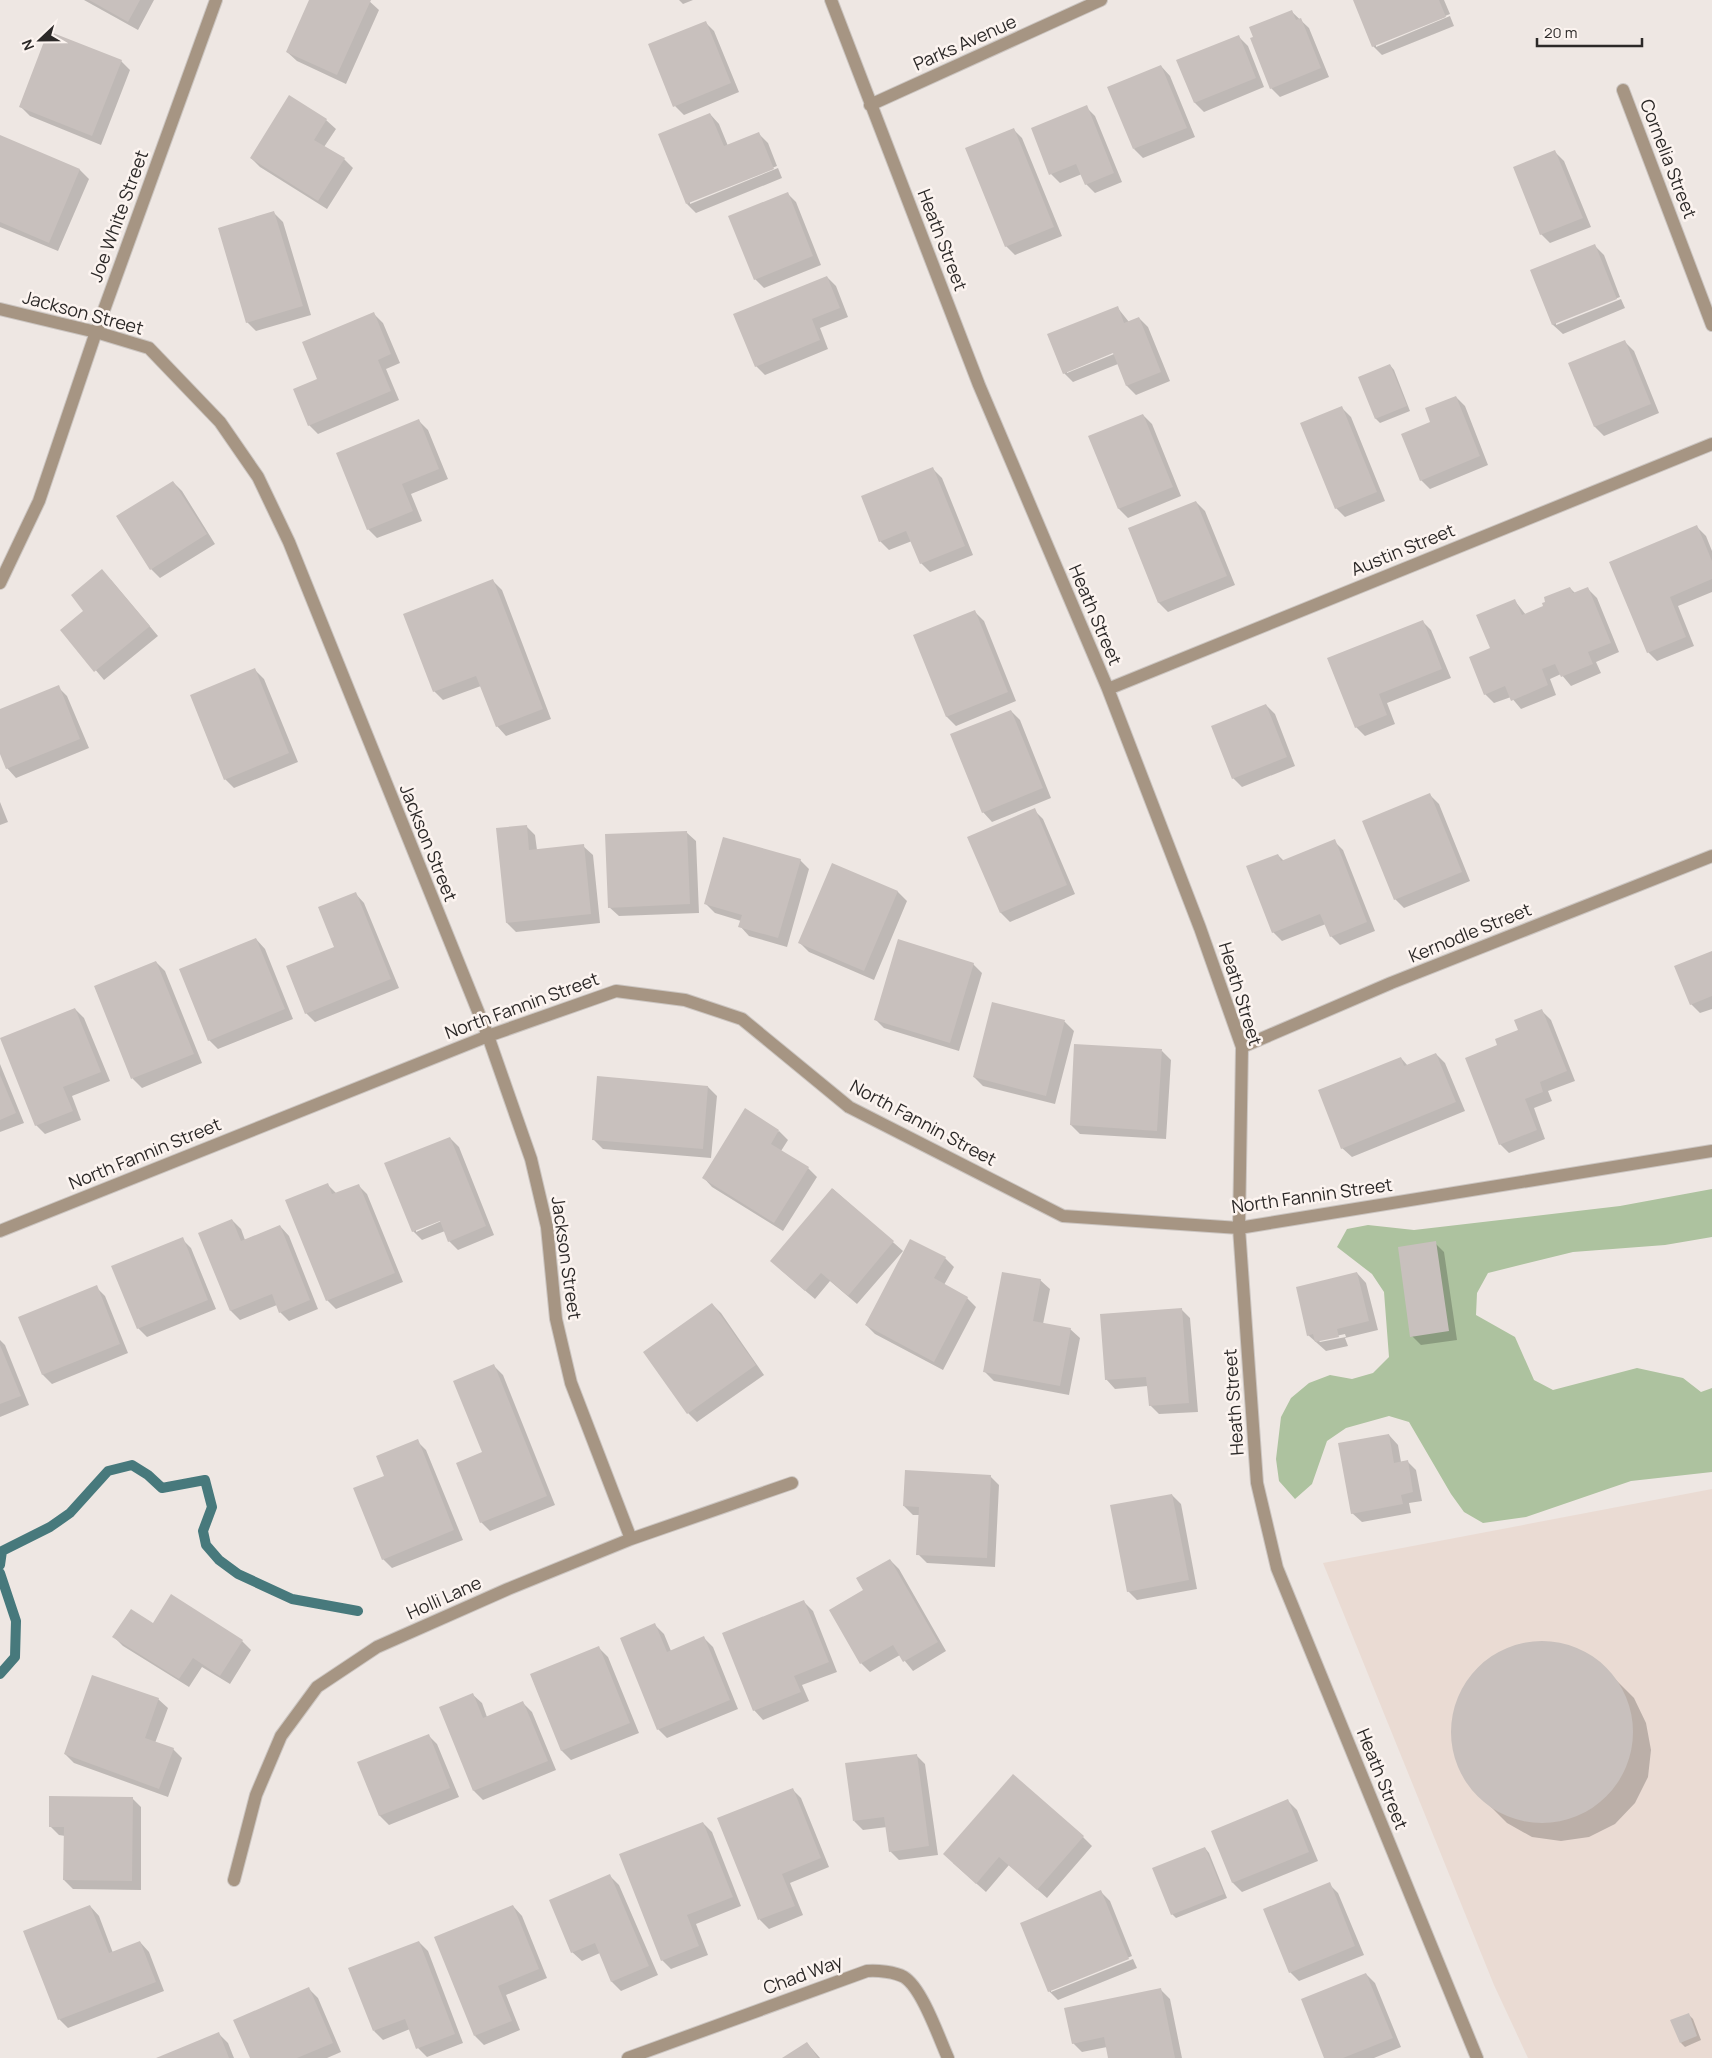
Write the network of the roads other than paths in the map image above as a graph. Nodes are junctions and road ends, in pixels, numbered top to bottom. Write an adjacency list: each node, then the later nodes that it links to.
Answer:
1 (216, 0): 8 (street, Joe White Street)
2 (831, 0): 5 (street, Heath Street)
3 (1101, 0): 5 (street, Parks Avenue)
4 (1623, 90): 7 (street, Cornelia Street)
5 (870, 105): 11 (street, Heath Street)
6 (0, 310): 8 (street, Jackson Street)
7 (1712, 325)
8 (96, 332): 10 (street, Joe White Street); 13 (street, Jackson Street)
9 (1712, 444): 11 (street, Austin Street)
10 (0, 583)
11 (1108, 689): 14 (street, Heath Street)
12 (1712, 856): 14 (street, Kernodle Street)
13 (488, 1036): 16 (street, North Fannin Street); 17 (street, North Fannin Street); 19 (street, Jackson Street)
14 (1242, 1046): 16 (street, Heath Street)
15 (1712, 1151): 16 (street, North Fannin Street)
16 (1239, 1228): 23 (street, Heath Street)
17 (0, 1230)
18 (792, 1483): 19 (street, Holli Lane)
19 (632, 1539): 20 (street, Holli Lane)
20 (234, 1880)
21 (628, 2058): 22 (street, Chad Way)
22 (948, 2058)
23 (1477, 2058)

